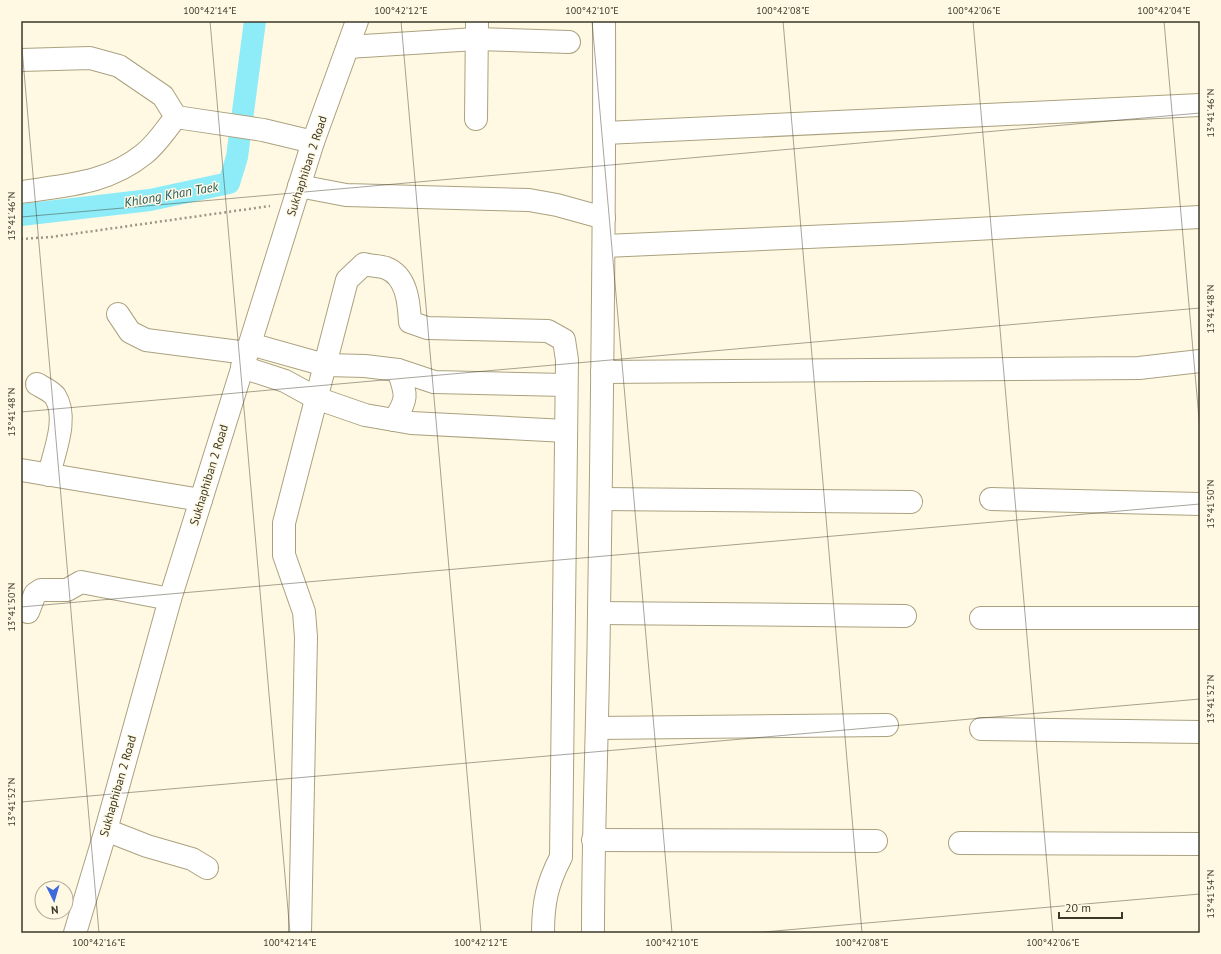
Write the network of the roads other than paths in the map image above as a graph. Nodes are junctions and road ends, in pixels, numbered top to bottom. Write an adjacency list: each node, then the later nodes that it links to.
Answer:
1 (357, 21): 5 (street, Sukhaphiban 2 Road)
2 (604, 21): 10 (street)
3 (477, 30): 4 (street); 5 (street); 9 (street)
4 (569, 42)
5 (348, 47): 11 (street, Sukhaphiban 2 Road)
6 (21, 60): 8 (street)
7 (1200, 105): 10 (street)
8 (176, 117): 11 (street); 12 (street)
9 (476, 119)
10 (605, 134): 15 (street)
11 (313, 142): 13 (street, Sukhaphiban 2 Road)
12 (21, 192)
13 (297, 195): 15 (street); 18 (street, Sukhaphiban 2 Road)
14 (1200, 217): 16 (street)
15 (604, 218): 16 (street)
16 (605, 246): 22 (street)
17 (118, 314): 18 (street)
18 (246, 355): 20 (street); 25 (street); 32 (street, Sukhaphiban 2 Road)
19 (1200, 361): 22 (street)
20 (325, 366): 21 (street); 24 (street); 25 (street)
21 (398, 370): 24 (street); 26 (street)
22 (602, 372): 30 (street)
23 (37, 384): 29 (street)
24 (566, 385): 27 (street)
25 (316, 398): 26 (street); 52 (street)
26 (394, 420): 27 (street)
27 (566, 431): 53 (street)
28 (21, 470): 29 (street)
29 (49, 475): 32 (street)
30 (601, 499): 33 (street); 37 (street)
31 (991, 499): 34 (street)
32 (201, 500): 35 (street, Sukhaphiban 2 Road)
33 (911, 502)
34 (1200, 504)
35 (170, 599): 36 (street); 45 (street, Sukhaphiban 2 Road)
36 (28, 612)
37 (599, 613): 38 (street); 42 (street)
38 (905, 616)
39 (981, 618): 40 (street)
40 (1200, 618)
41 (887, 725): 42 (street)
42 (597, 728): 46 (street)
43 (981, 729): 44 (street)
44 (1200, 732)
45 (106, 830): 50 (street); 51 (street, Sukhaphiban 2 Road)
46 (593, 840): 47 (street); 54 (street)
47 (876, 841)
48 (960, 843): 49 (street)
49 (1200, 844)
50 (208, 868)
51 (80, 931)
52 (300, 933)
53 (543, 933)
54 (594, 933)

